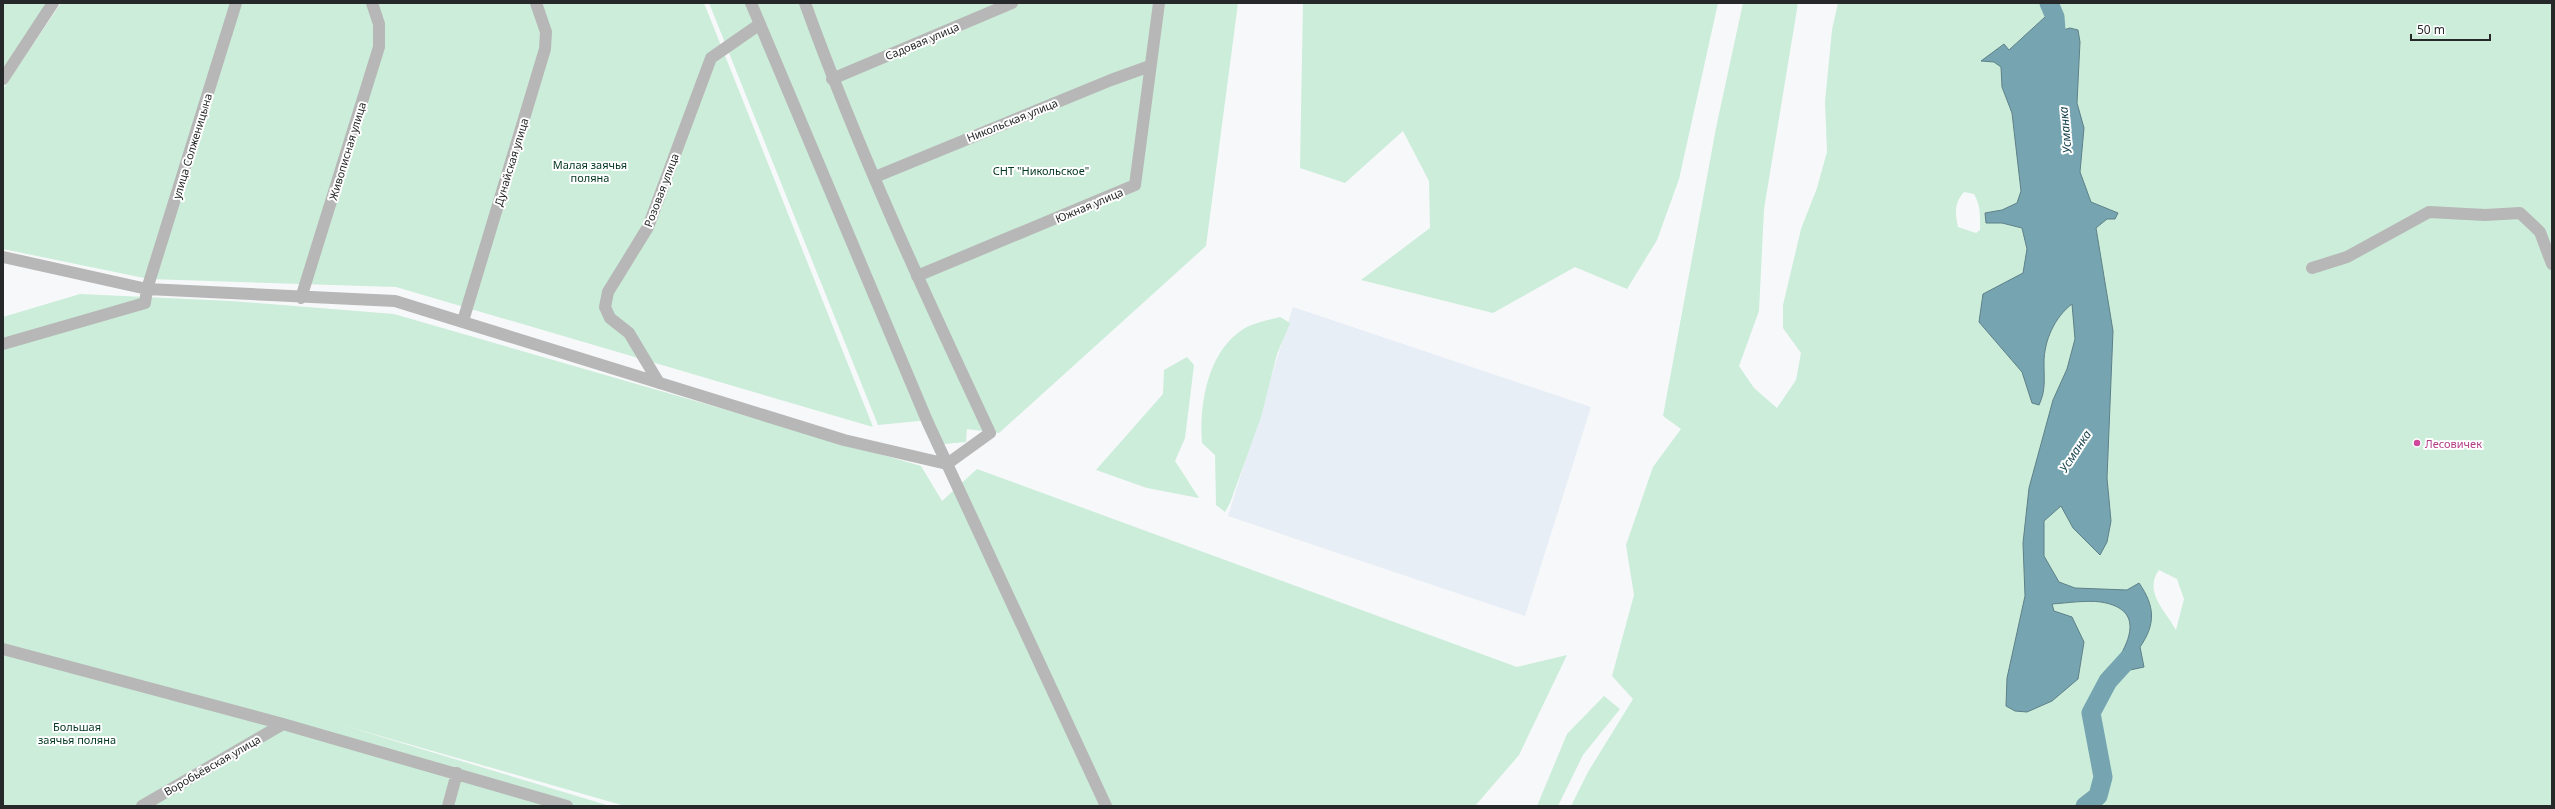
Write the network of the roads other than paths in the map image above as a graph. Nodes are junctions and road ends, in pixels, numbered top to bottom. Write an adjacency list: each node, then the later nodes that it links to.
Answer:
1 (53, 3): 11 (street)
2 (236, 3): 18 (street, улица Солженицына)
3 (372, 3): 19 (street, Живописная улица)
4 (536, 3): 20 (street, Дунайская улица)
5 (751, 3): 9 (street)
6 (805, 3): 12 (street)
7 (1012, 3): 12 (street, Садовая улица)
8 (1160, 3): 10 (street, Южная улица)
9 (760, 24): 22 (street, Розовая улица); 23 (street)
10 (1150, 66): 13 (street, Никольская улица); 17 (street, Южная улица)
11 (3, 79)
12 (832, 79): 13 (street)
13 (875, 177): 17 (street)
14 (3, 257): 18 (street)
15 (2552, 264): 16 (street)
16 (2312, 268)
17 (917, 276): 23 (street)
18 (147, 289): 19 (street); 21 (street, улица Солженицына)
19 (301, 298): 20 (street)
20 (463, 320): 22 (street)
21 (3, 344)
22 (659, 383): 23 (street)
23 (947, 464): 30 (street)
24 (3, 649): 25 (street)
25 (283, 724): 26 (street); 27 (street, Воробьёвская улица)
26 (457, 773): 28 (street); 29 (street)
27 (142, 806)
28 (448, 806)
29 (567, 806)
30 (1106, 806)

